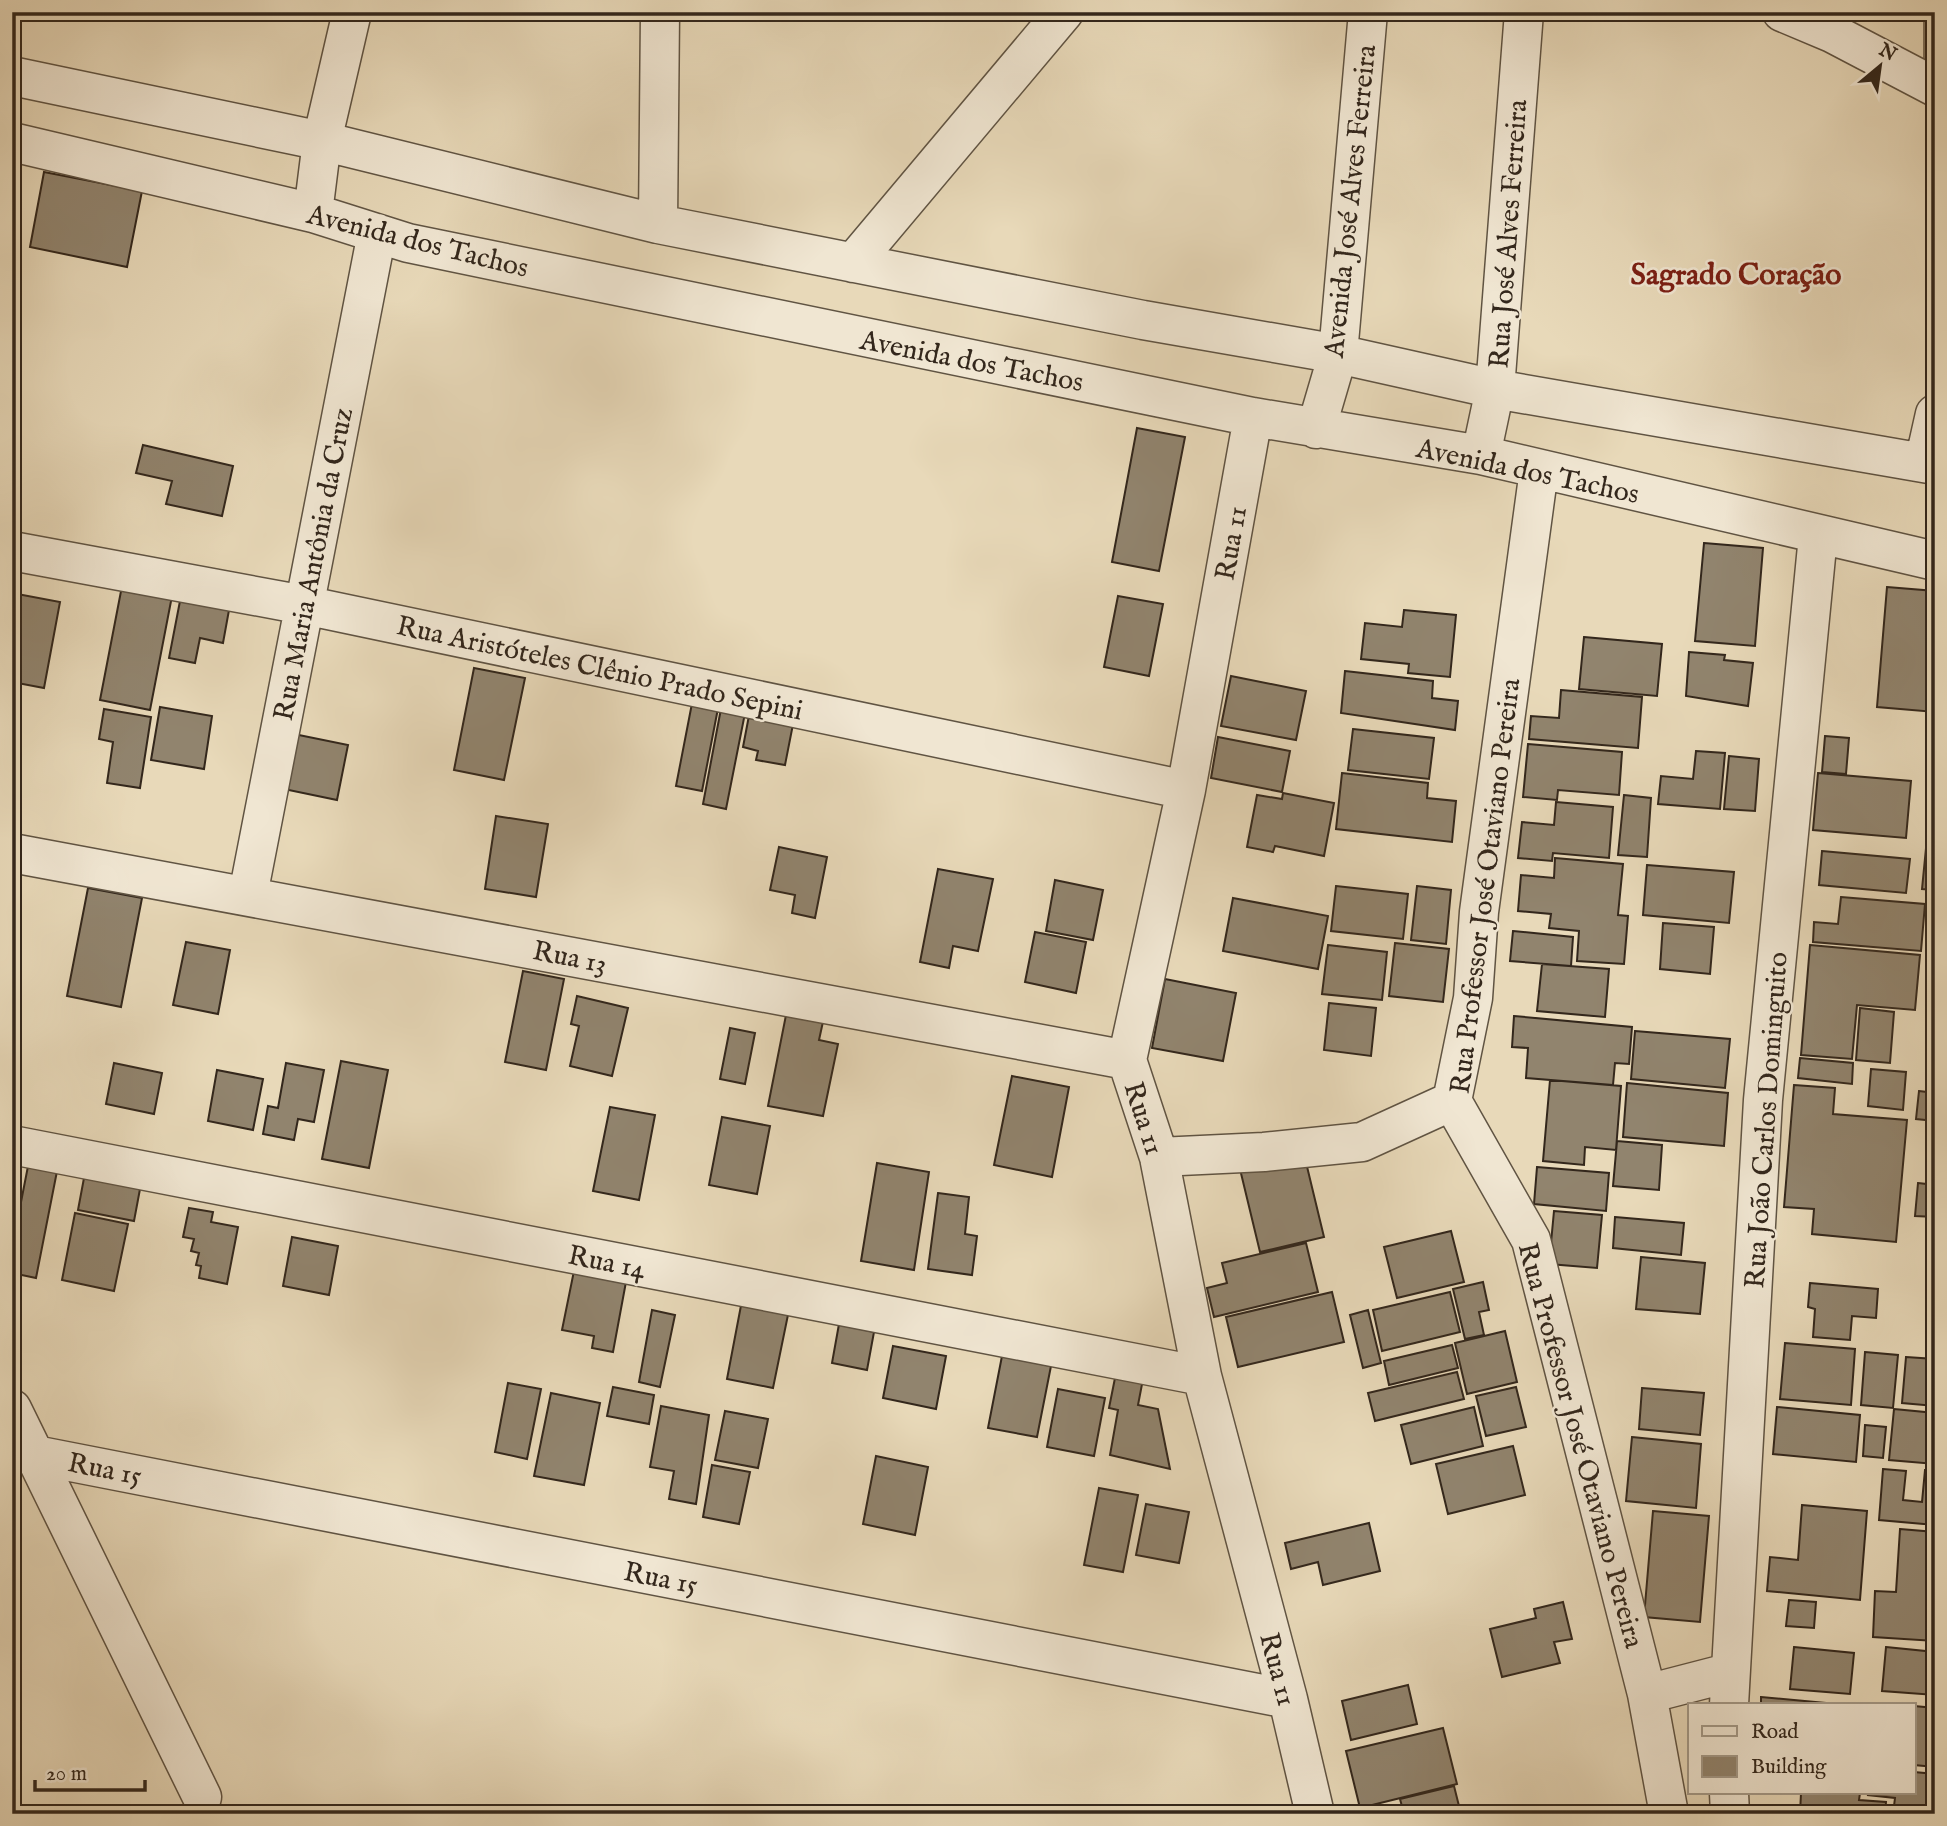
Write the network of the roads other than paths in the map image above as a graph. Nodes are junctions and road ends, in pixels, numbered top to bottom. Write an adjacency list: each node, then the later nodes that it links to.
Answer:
1 (352, 12): 10 (street)
2 (660, 12): 13 (street)
3 (1064, 12): 15 (street)
4 (1368, 12): 16 (street, Avenida José Alves Ferreira)
5 (1524, 12): 17 (street, Rua José Alves Ferreira)
6 (1782, 12): 7 (street)
7 (1833, 22): 9 (street)
8 (12, 76): 10 (street)
9 (1935, 87)
10 (321, 141): 12 (street); 13 (street)
11 (12, 142): 12 (street, Avenida dos Tachos)
12 (313, 213): 14 (street, Avenida dos Tachos)
13 (658, 223): 15 (street)
14 (377, 233): 19 (street, Avenida dos Tachos); 27 (street, Rua Maria Antônia da Cruz)
15 (853, 263): 16 (street)
16 (1338, 354): 17 (street); 20 (street, Avenida José Alves Ferreira)
17 (1496, 389): 21 (street, Rua José Alves Ferreira); 22 (street)
18 (1935, 414): 22 (street)
19 (1253, 417): 20 (street, Avenida dos Tachos); 28 (street, Rua 11)
20 (1315, 429): 21 (street, Avenida dos Tachos)
21 (1480, 455): 23 (street, Avenida dos Tachos)
22 (1929, 464)
23 (1539, 470): 24 (street, Avenida dos Tachos); 32 (street, Rua Professor José Otaviano Pereira)
24 (1818, 536): 26 (street, Avenida dos Tachos); 38 (street, Rua João Carlos Dominguito)
25 (12, 551): 27 (street, Rua Aristóteles Clênio Prado Sepini)
26 (1935, 561)
27 (304, 605): 28 (street, Rua Aristóteles Clênio Prado Sepini); 30 (street, Rua Maria Antônia da Cruz)
28 (1186, 790): 31 (street, Rua 11)
29 (12, 853): 30 (street, Rua 13)
30 (248, 895): 31 (street, Rua 13)
31 (1127, 1060): 34 (street, Rua 11)
32 (1452, 1101): 34 (street); 39 (street, Rua Professor José Otaviano Pereira)
33 (12, 1146): 35 (street, Rua 14)
34 (1159, 1157): 35 (street, Rua 11)
35 (1202, 1376): 40 (street, Rua 11)
36 (12, 1409): 37 (street)
37 (35, 1455): 40 (street, Rua 15); 42 (street)
38 (1728, 1689): 39 (street)
39 (1647, 1694): 44 (street, Rua Professor José Otaviano Pereira)
40 (1288, 1699): 43 (street, Rua 11)
41 (1729, 1794): 45 (street)
42 (202, 1797)
43 (1315, 1814)
44 (1669, 1814)
45 (1730, 1814)

